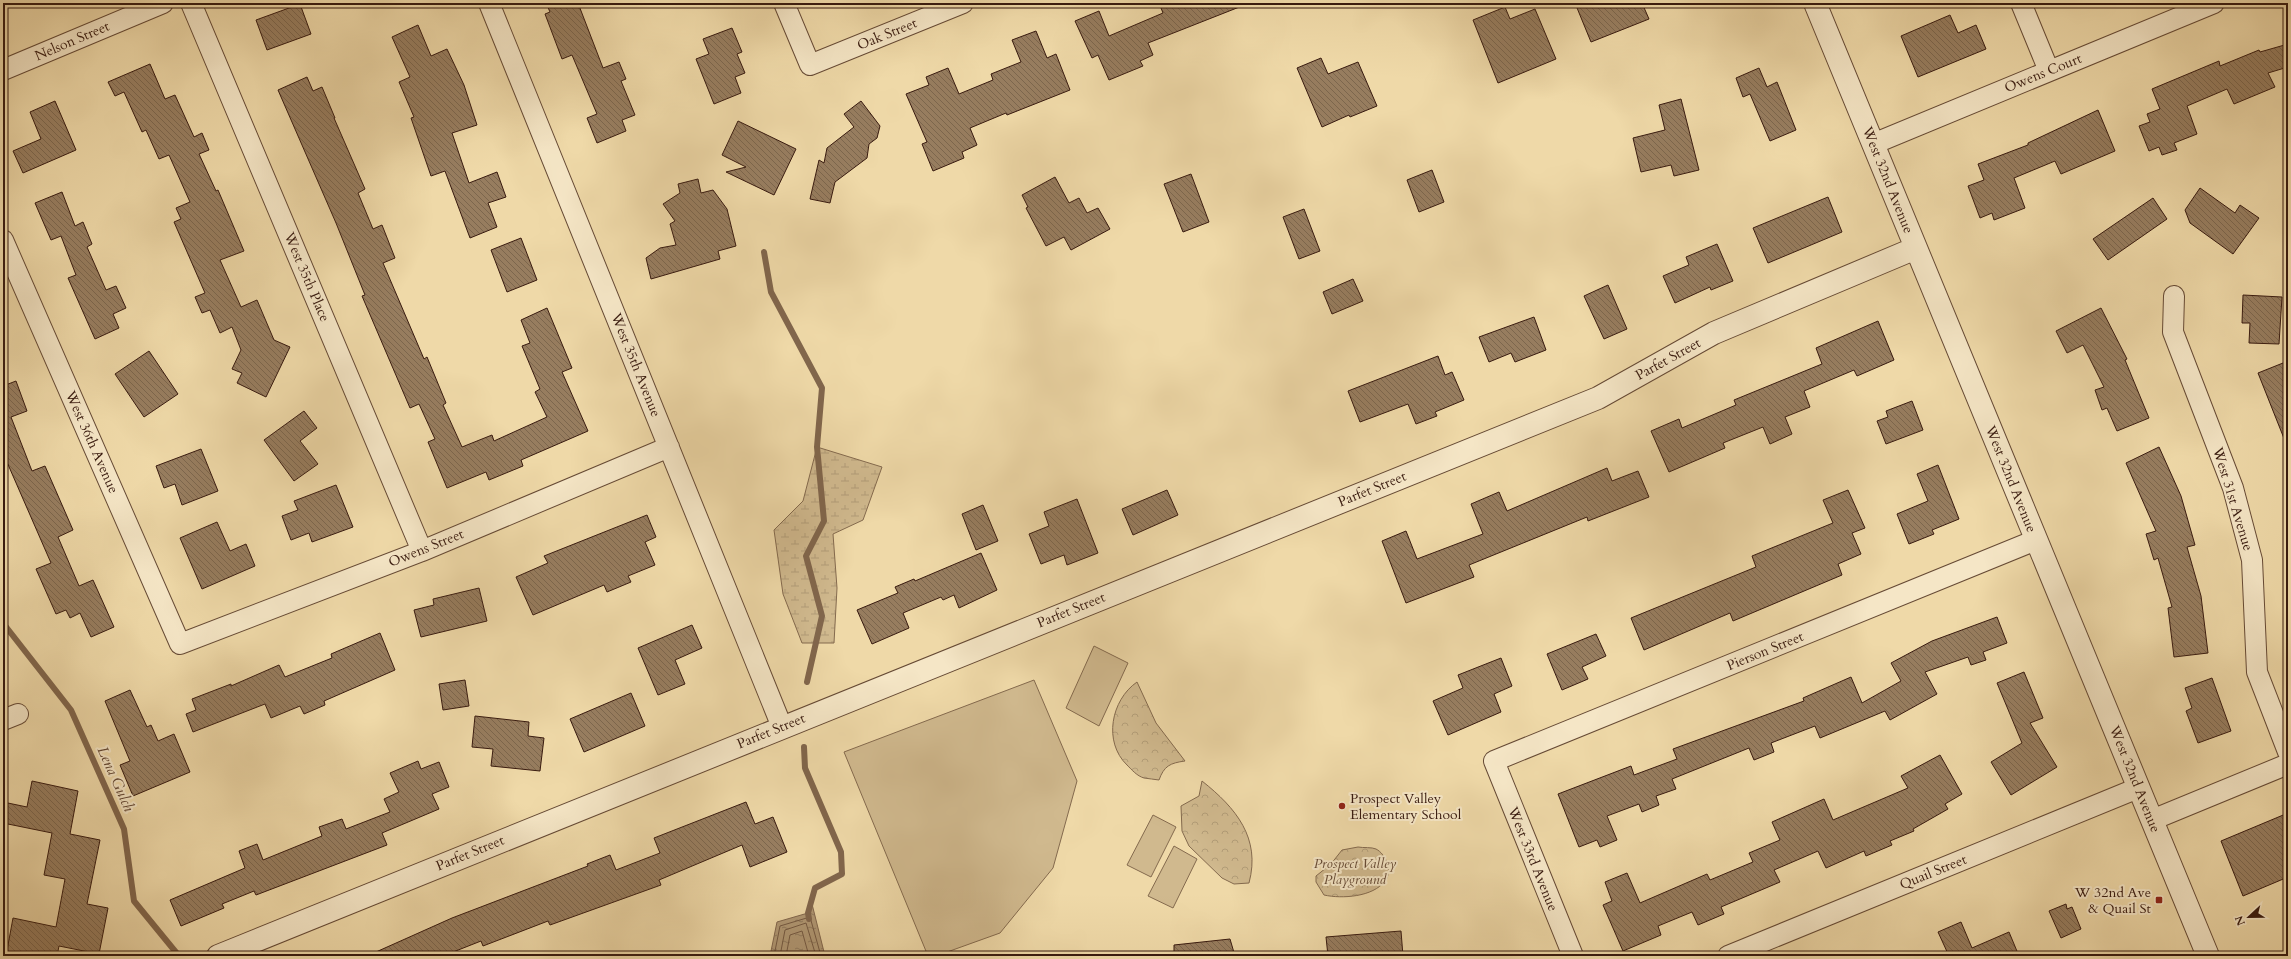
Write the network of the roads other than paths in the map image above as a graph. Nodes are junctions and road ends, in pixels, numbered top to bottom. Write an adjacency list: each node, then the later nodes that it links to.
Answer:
1 (163, 3): 9 (street, Nelson Street)
2 (192, 3): 17 (street, West 35th Place)
3 (489, 3): 15 (street, West 35th Avenue)
4 (784, 3): 5 (street, Oak Street)
5 (963, 3)
6 (1815, 3): 11 (street, West 32nd Avenue)
7 (2021, 3): 10 (street)
8 (2214, 3): 10 (street, Owens Court)
9 (3, 70)
10 (2048, 71): 11 (street, Owens Court)
11 (1873, 144): 13 (street, West 32nd Avenue)
12 (3, 240): 18 (street, West 36th Avenue)
13 (1916, 248): 16 (street, West 32nd Avenue); 19 (street, Parfet Street)
14 (2174, 296): 20 (street, West 31st Avenue)
15 (669, 447): 17 (street, Owens Street); 19 (street, West 35th Avenue)
16 (2036, 540): 21 (street, Pierson Street); 23 (street, West 32nd Avenue)
17 (422, 551): 18 (street, Owens Street)
18 (180, 644)
19 (782, 727): 25 (street, Parfet Street)
20 (2288, 752)
21 (1494, 761): 26 (street, West 33rd Avenue)
22 (2288, 764): 24 (street)
23 (2138, 788): 24 (street, West 32nd Avenue); 27 (street, Quail Street)
24 (2152, 820): 28 (street, West 32nd Avenue)
25 (218, 956)
26 (1573, 956)
27 (1728, 956)
28 (2208, 956)

